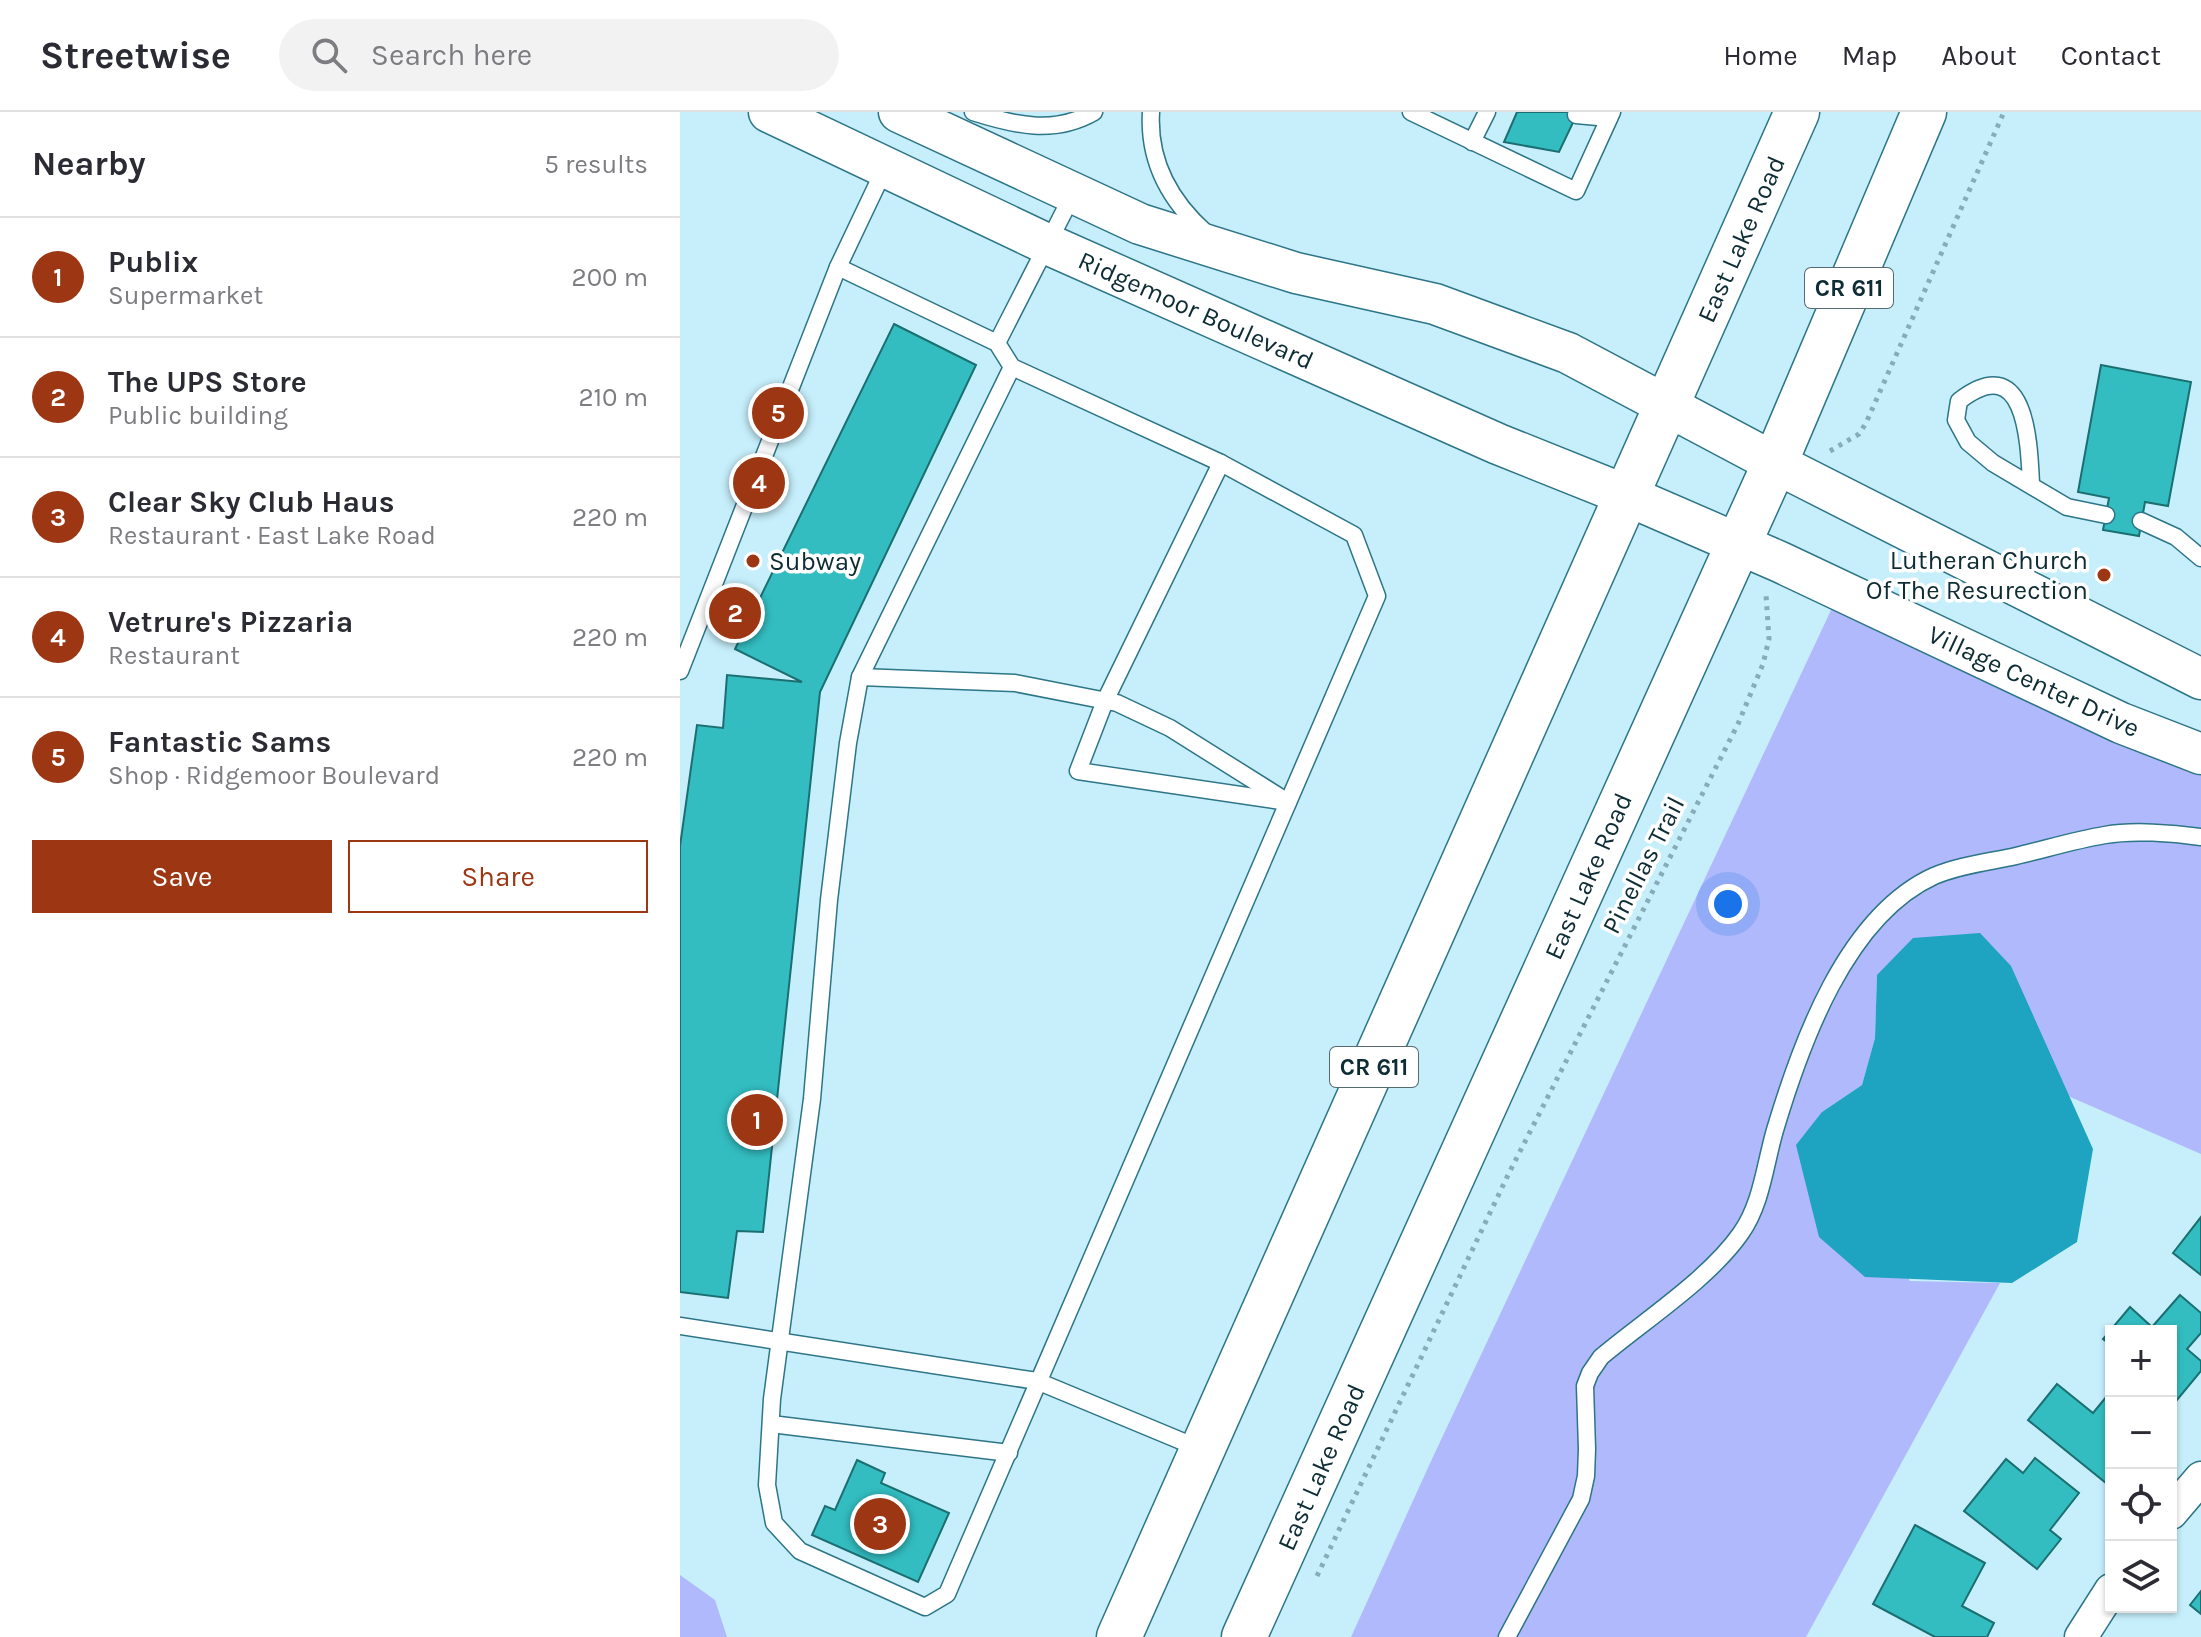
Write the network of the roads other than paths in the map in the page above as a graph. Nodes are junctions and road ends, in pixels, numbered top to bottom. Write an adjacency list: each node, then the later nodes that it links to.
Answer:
1 (769, 112): 13 (street, Ridgemoor Boulevard)
2 (899, 112): 14 (street)
3 (973, 112): 4 (lane)
4 (1094, 112)
5 (1151, 112): 16 (lane)
6 (1411, 112): 12 (lane)
7 (1487, 112): 12 (lane)
8 (1797, 112): 20 (main road, East Lake Road / CR 611)
9 (1924, 112): 22 (main road, East Lake Road / CR 611)
10 (1576, 115): 11 (lane)
11 (1610, 115): 12 (lane)
12 (1472, 142)
13 (885, 168): 15 (street, Ridgemoor Boulevard); 17 (lane)
14 (1073, 194): 15 (lane); 16 (street)
15 (1047, 244): 18 (lane); 24 (street, Ridgemoor Boulevard)
16 (1228, 253): 20 (street)
17 (838, 267): 18 (lane); 29 (lane)
18 (997, 343): 19 (lane)
19 (1012, 367): 21 (lane); 30 (lane)
20 (1667, 406): 22 (street); 24 (main road, East Lake Road / CR 611)
21 (1221, 463): 32 (lane); 34 (lane)
22 (1775, 463): 27 (main road, East Lake Road / CR 611); 31 (street)
23 (2031, 484): 23 (lane); 25 (lane)
24 (1628, 496): 27 (street, Ridgemoor Boulevard); 40 (main road, East Lake Road / CR 611)
25 (2106, 515)
26 (2141, 521): 28 (lane)
27 (1738, 544): 33 (street, Village Center Drive); 46 (main road, East Lake Road / CR 611)
28 (2201, 558)
29 (680, 671)
30 (860, 677): 32 (lane); 37 (lane)
31 (2201, 679)
32 (1105, 701): 34 (lane); 34 (lane)
33 (2201, 754)
34 (1288, 802): 38 (lane)
35 (2201, 837): 47 (lane)
36 (680, 1326): 37 (lane)
37 (780, 1341): 38 (lane); 39 (lane)
38 (1037, 1381): 40 (lane); 41 (lane)
39 (771, 1424): 41 (lane); 41 (lane)
40 (1204, 1450): 45 (main road, East Lake Road / CR 611)
41 (1009, 1453)
42 (2201, 1478): 43 (street)
43 (2177, 1506)
44 (2105, 1599): 48 (street)
45 (1119, 1637)
46 (1244, 1637)
47 (1507, 1637)
48 (2081, 1637)

